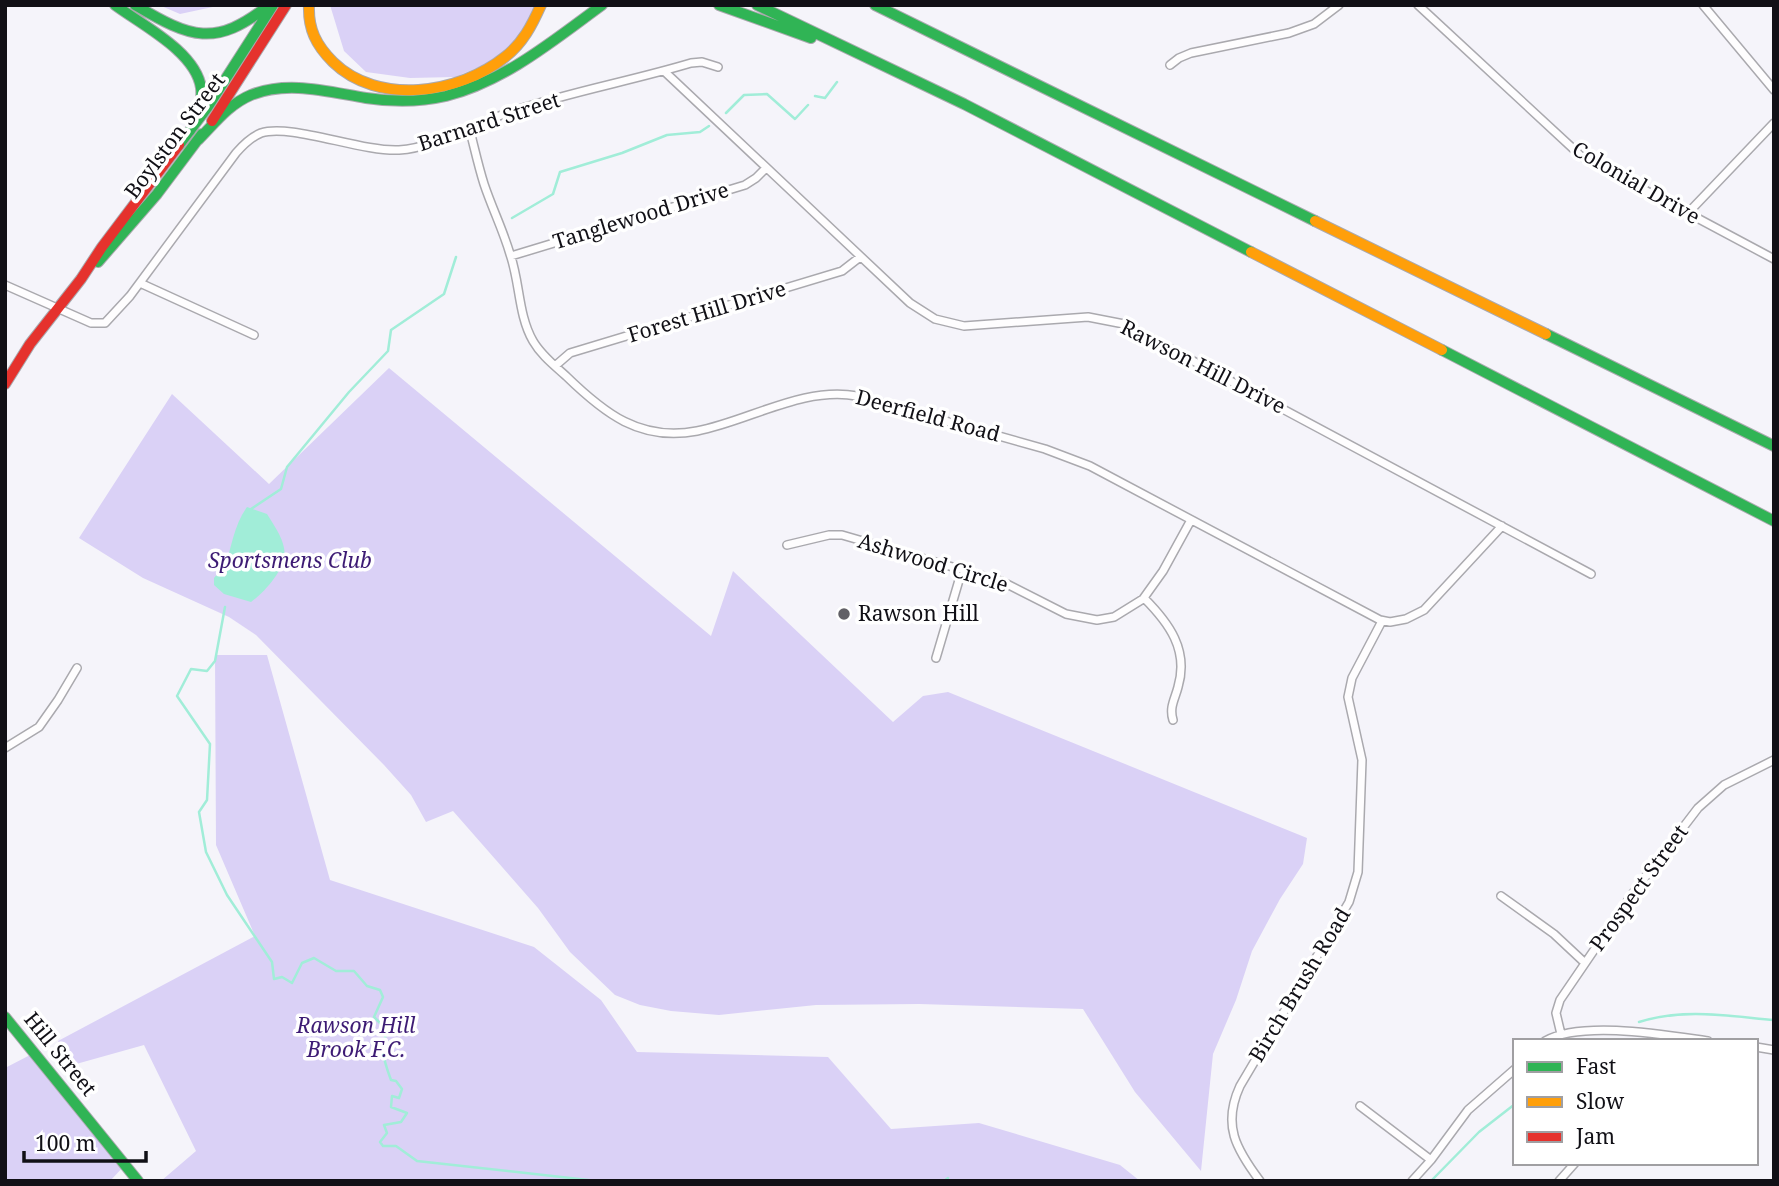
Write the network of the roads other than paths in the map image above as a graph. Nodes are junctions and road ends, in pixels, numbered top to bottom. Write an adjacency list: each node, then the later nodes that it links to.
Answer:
1 (116, 5): 21 (main road)
2 (135, 5): 3 (main road)
3 (271, 5): 21 (main road, Boylston Street)
4 (286, 5): 22 (main road, Boylston Street)
5 (309, 5): 6 (main road)
6 (541, 5)
7 (601, 5): 22 (main road)
8 (719, 5): 14 (main road)
9 (757, 5): 14 (main road)
10 (875, 5): 35 (main road)
11 (1339, 5): 15 (street)
12 (1418, 5): 24 (street, Colonial Drive)
13 (1703, 5): 18 (street)
14 (872, 59): 37 (main road)
15 (1170, 65)
16 (718, 67): 17 (street, Barnard Street)
17 (664, 71): 20 (street, Barnard Street); 23 (street, Rawson Hill Drive)
18 (1774, 90)
19 (1774, 123): 24 (street)
20 (469, 127): 25 (street, Deerfield Road); 29 (street, Barnard Street)
21 (190, 131): 28 (main road, Boylston Street)
22 (198, 140): 28 (main road, Boylston Street)
23 (766, 168): 25 (street, Tanglewood Drive); 26 (street, Rawson Hill Drive)
24 (1688, 214): 27 (street, Colonial Drive)
25 (511, 256): 33 (street, Deerfield Road)
26 (860, 257): 33 (street, Forest Hill Drive); 38 (street, Rawson Hill Drive)
27 (1774, 259)
28 (81, 279): 31 (main road, Boylston Street)
29 (139, 283): 31 (street, Barnard Street); 32 (street)
30 (5, 285): 31 (street)
31 (57, 309): 34 (main road, Boylston Street)
32 (254, 335)
33 (555, 366): 36 (street, Deerfield Road)
34 (5, 384)
35 (1774, 446)
36 (1191, 520): 42 (street, Ashwood Circle); 43 (street, Deerfield Road)
37 (1774, 521)
38 (1502, 526): 41 (street, Rawson Hill Drive); 43 (street)
39 (787, 545): 40 (street, Ashwood Circle)
40 (962, 570): 42 (street, Ashwood Circle); 44 (street)
41 (1591, 574)
42 (1144, 598): 46 (street)
43 (1382, 621): 60 (street, Birch Brush Road)
44 (936, 658)
45 (76, 668): 47 (street)
46 (1173, 720)
47 (5, 748)
48 (1774, 760): 50 (street, Prospect Street)
49 (1501, 896): 50 (street)
50 (1585, 963): 52 (street, Prospect Street)
51 (5, 1017): 59 (main road, Hill Street)
52 (1561, 1034): 53 (street); 54 (street)
53 (1550, 1039)
54 (1671, 1039)
55 (1513, 1071): 57 (street)
56 (1360, 1106): 57 (street)
57 (1431, 1160): 61 (street)
58 (1573, 1165): 62 (street)
59 (138, 1181)
60 (1260, 1181)
61 (1412, 1181)
62 (1559, 1181)

